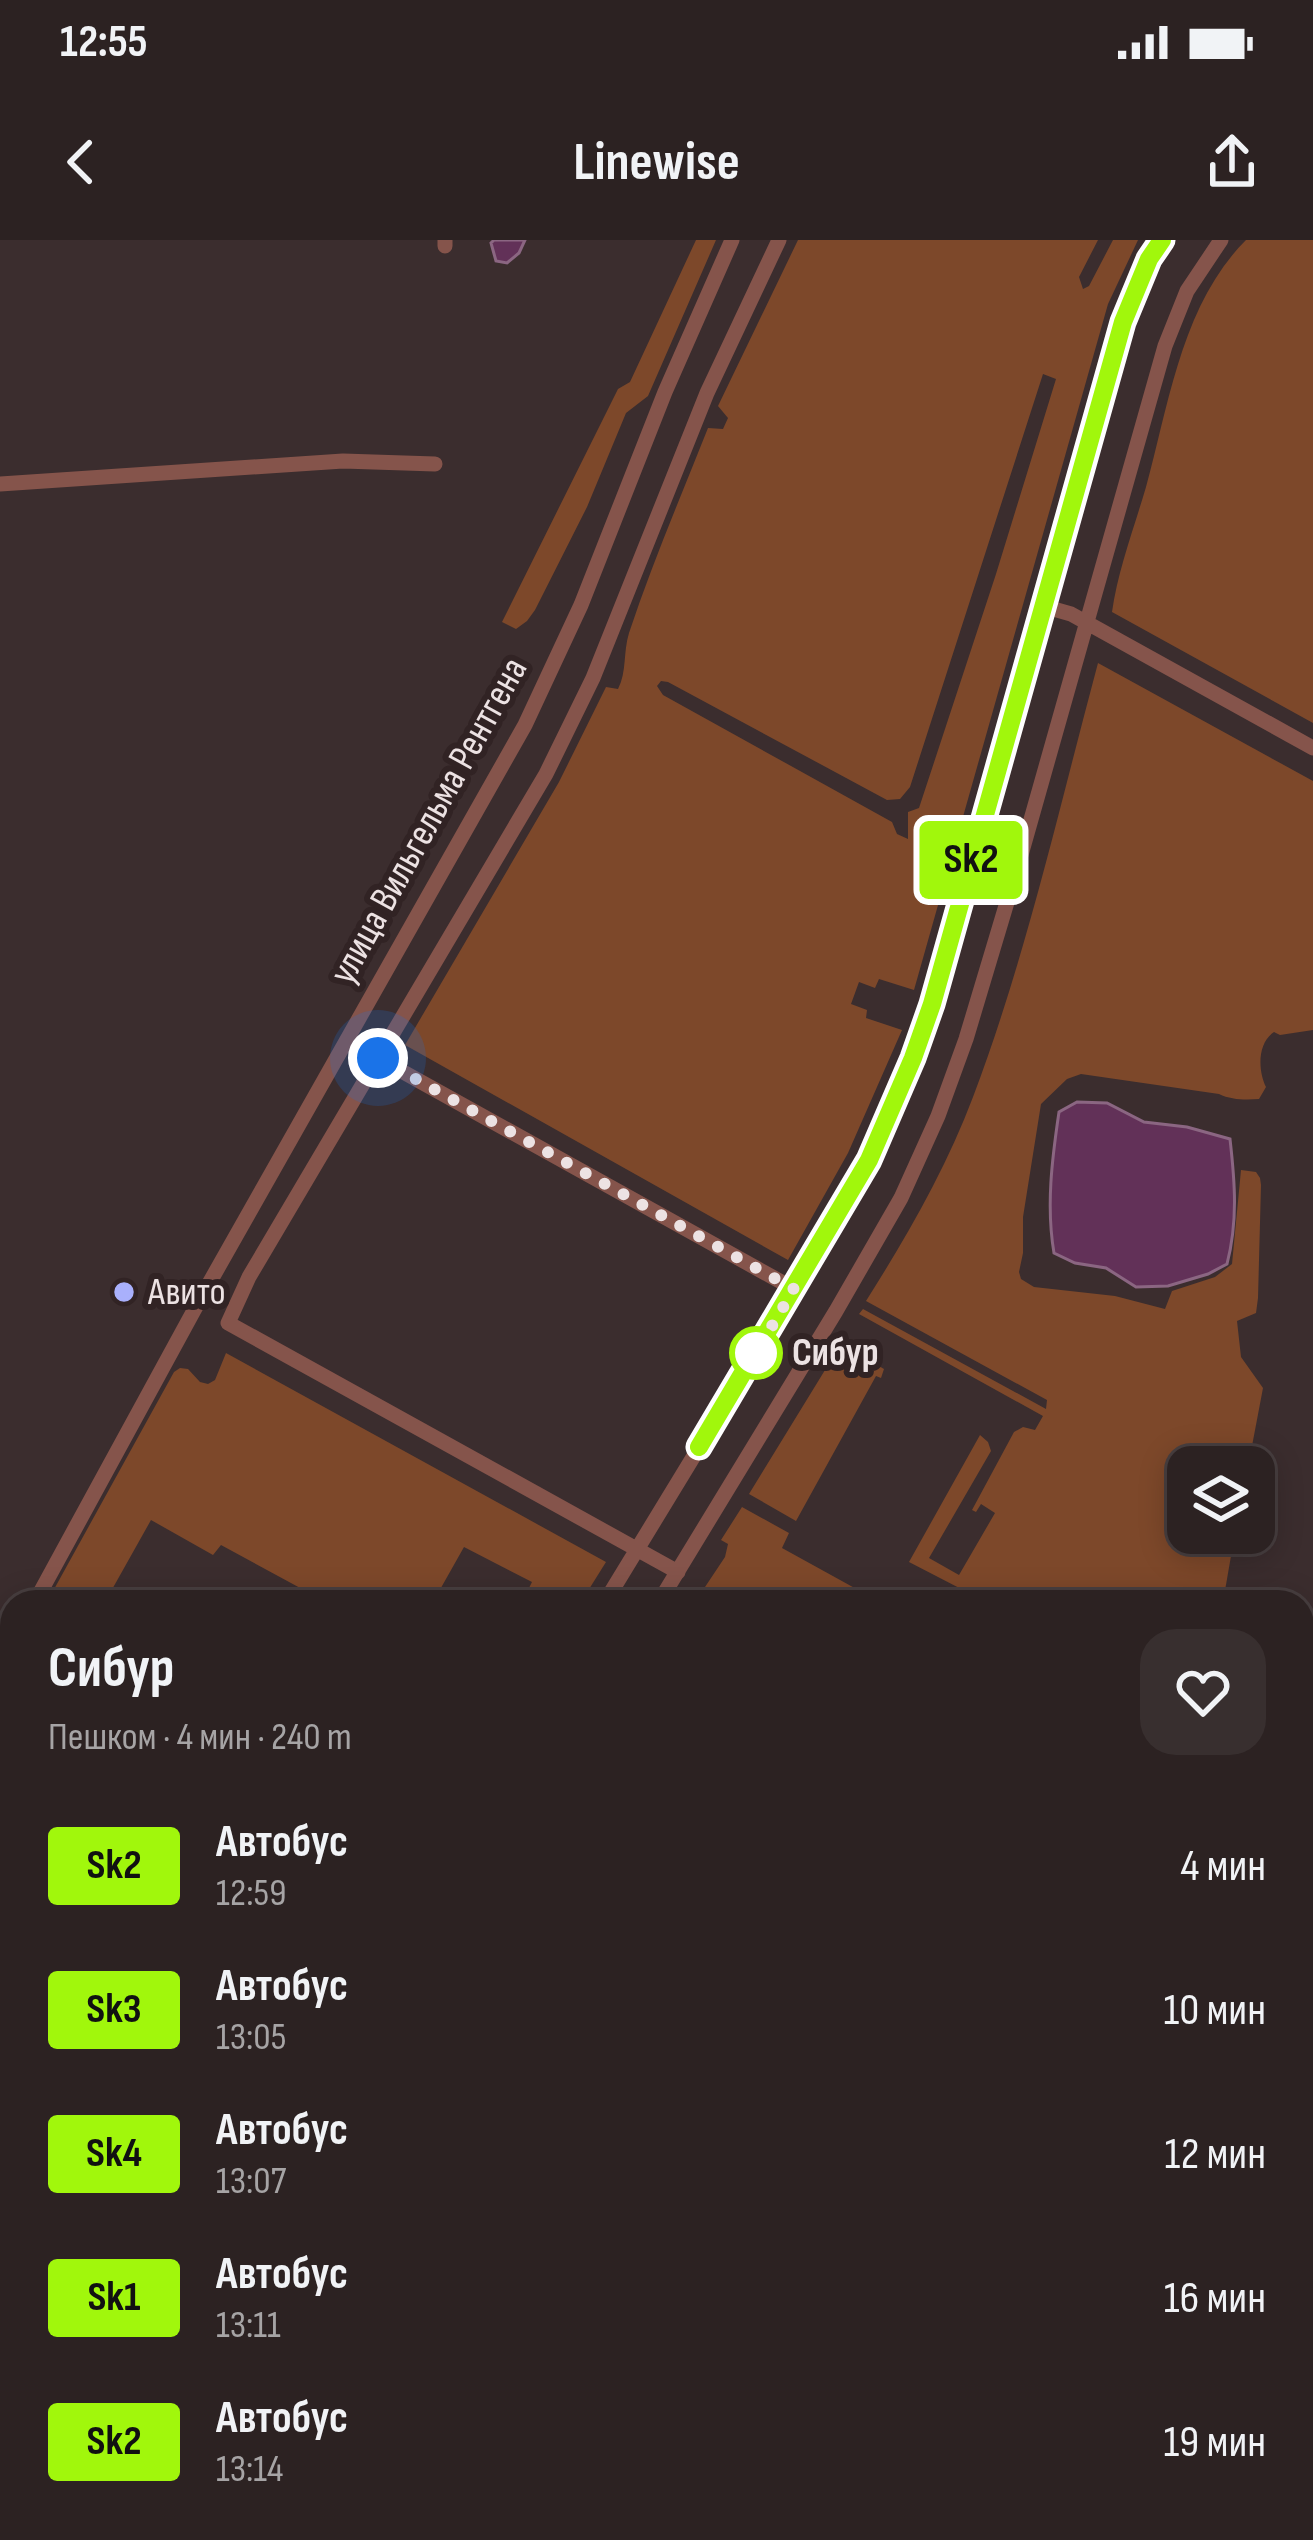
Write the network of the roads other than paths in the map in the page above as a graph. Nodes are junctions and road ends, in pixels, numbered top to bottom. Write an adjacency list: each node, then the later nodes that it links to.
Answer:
1 (732, 240): 14 (street, улица Вильгельма Рентгена)
2 (779, 240): 10 (street, улица Вильгельма Рентгена)
3 (1162, 240): 7 (street)
4 (1221, 240): 8 (street)
5 (435, 464): 6 (street)
6 (0, 484)
7 (1043, 606): 8 (street); 11 (street)
8 (1087, 623): 9 (street); 13 (street)
9 (1313, 748)
10 (378, 1058): 11 (street); 12 (street, улица Вильгельма Рентгена)
11 (794, 1289): 12 (street)
12 (637, 1549): 13 (street); 15 (street)
13 (678, 1572): 16 (street)
14 (42, 1590)
15 (612, 1590)
16 (667, 1590)

